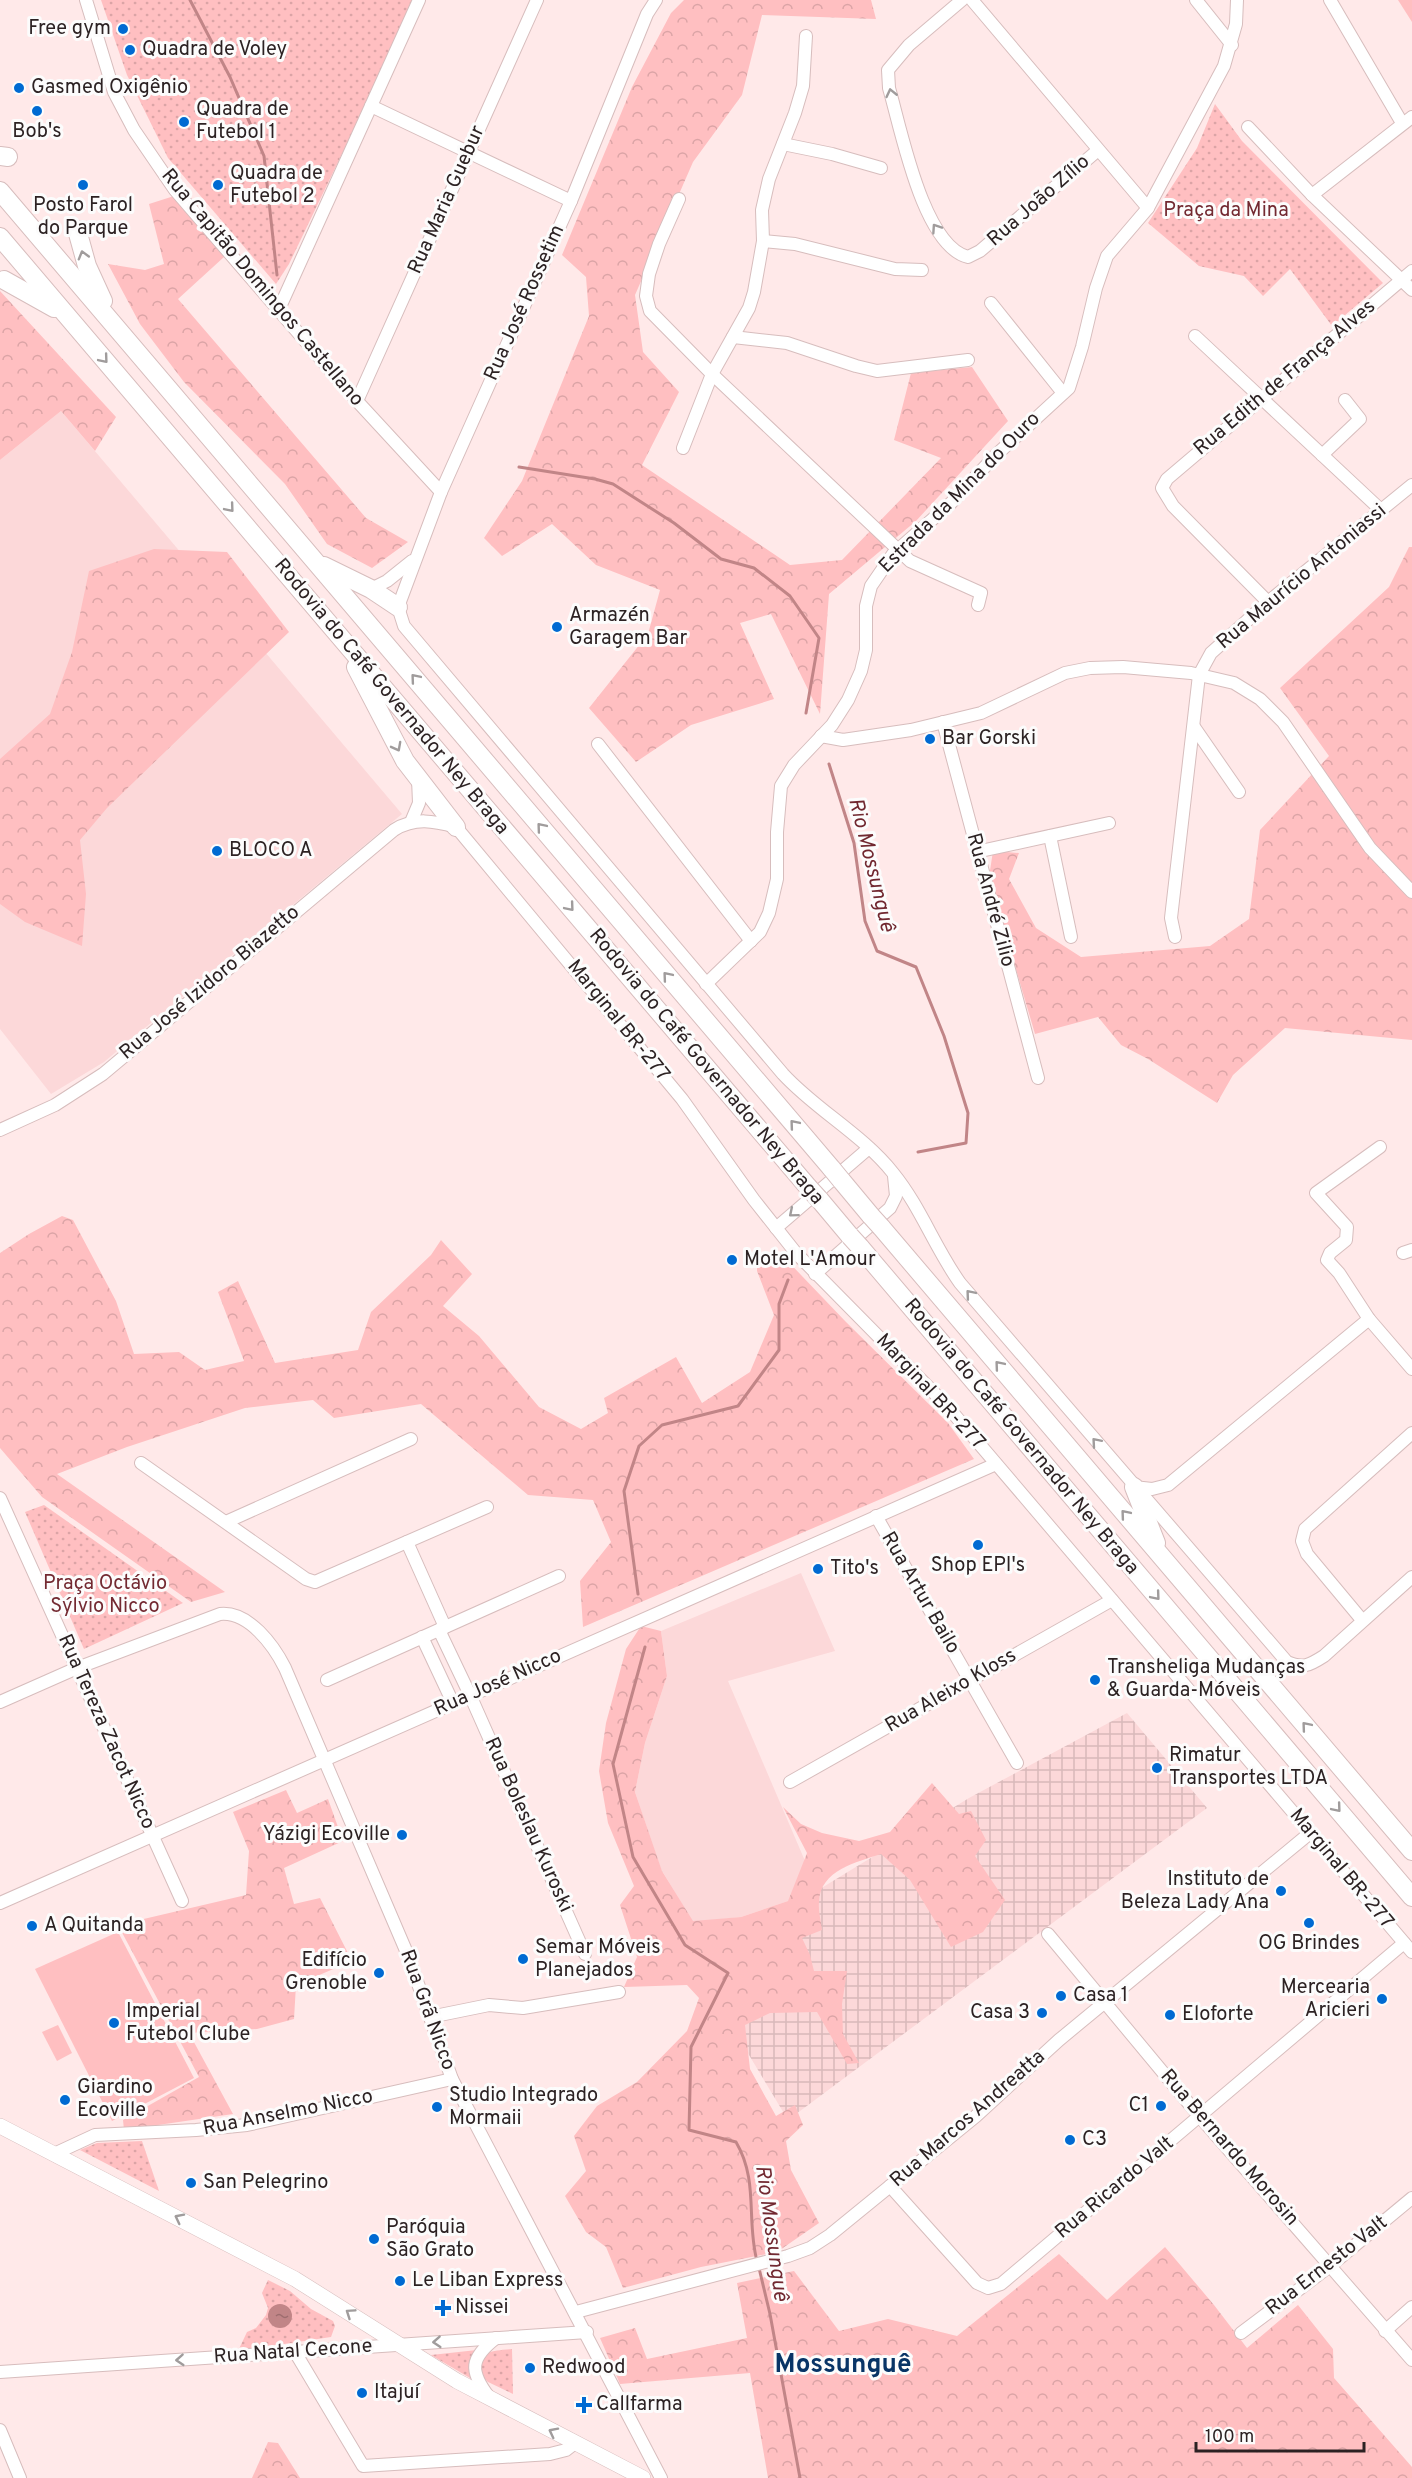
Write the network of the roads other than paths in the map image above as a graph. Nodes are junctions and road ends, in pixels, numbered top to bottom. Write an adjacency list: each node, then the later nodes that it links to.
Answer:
1 (86, 0): 33 (street, Rua Capitão Domingos Castellano)
2 (419, 0): 12 (street)
3 (537, 0): 17 (street, Rua Maria Guebur)
4 (656, 0): 22 (street, Rua José Rossetim)
5 (962, 0): 16 (street, Rua João Zílio, one-way to 5)
6 (972, 0): 16 (street)
7 (1196, 0): 11 (street)
8 (1237, 0): 11 (street, Estrada da Mina do Ouro)
9 (1330, 0): 13 (street)
10 (806, 36): 15 (street)
11 (1232, 45): 23 (street, Estrada da Mina do Ouro)
12 (370, 106): 17 (street); 33 (street)
13 (1407, 120): 20 (street)
14 (1248, 127): 20 (street)
15 (783, 144): 18 (street); 26 (street)
16 (1097, 151): 23 (street)
17 (468, 152): 22 (street); 43 (street, Rua Maria Guebur)
18 (881, 168)
19 (0, 191): 37 (highway, Rodovia do Café Governador Ney Braga)
20 (1312, 195): 30 (street)
21 (679, 199): 39 (street)
22 (571, 201): 47 (street, Rua José Rossetim)
23 (1148, 208): 40 (street, Estrada da Mina do Ouro)
24 (78, 230): 37 (highway, one-way to 24)
25 (0, 237): 34 (highway, Rodovia do Café Governador Ney Braga)
26 (763, 241): 27 (street); 36 (street)
27 (922, 270)
28 (1412, 271): 30 (street, Rua Edith de França Alves)
29 (2, 278): 34 (highway)
30 (1401, 279): 31 (street); 41 (street, Rua Edith de França Alves)
31 (1412, 290)
32 (991, 303): 40 (street)
33 (279, 309): 43 (street, Rua Capitão Domingos Castellano)
34 (66, 315): 56 (highway, Rodovia do Café Governador Ney Braga, one-way to 56)
35 (1195, 336): 41 (street)
36 (733, 337): 38 (street); 39 (street)
37 (130, 344): 51 (highway, Rodovia do Café Governador Ney Braga)
38 (968, 360)
39 (712, 374): 44 (street); 49 (street)
40 (1063, 393): 49 (street, Estrada da Mina do Ouro)
41 (1260, 399): 45 (street); 53 (street, Rua Edith de França Alves)
42 (1345, 400): 45 (street)
43 (357, 401): 47 (street, Rua Capitão Domingos Castellano)
44 (683, 448)
45 (1322, 455): 48 (street)
46 (1412, 485): 48 (street, Rua Maurício Antoniassi)
47 (441, 492): 50 (street, Rua José Rossetim)
48 (1382, 511): 53 (street, Rua Maurício Antoniassi)
49 (898, 550): 54 (street); 60 (street, Estrada da Mina do Ouro)
50 (415, 558): 52 (street); 55 (street, Rua José Rossetim)
51 (315, 561): 52 (highway); 94 (highway, Rodovia do Café Governador Ney Braga, one-way to 51)
52 (371, 589): 55 (highway)
53 (1268, 602): 57 (street, Rua Maurício Antoniassi)
54 (978, 605)
55 (398, 607): 73 (street)
56 (342, 639): 62 (highway, one-way to 62); 113 (highway, Rodovia do Café Governador Ney Braga, one-way to 113)
57 (1199, 675): 58 (street); 59 (street); 69 (street)
58 (943, 722): 60 (street); 68 (street, Rua André Zilio)
59 (1194, 727): 63 (street); 70 (street)
60 (820, 736): 72 (street, Estrada da Mina do Ouro)
61 (598, 744): 72 (street)
62 (417, 778): 64 (street); 66 (highway)
63 (1239, 792)
64 (411, 822): 66 (street); 75 (street, Rua José Izidoro Biazetto)
65 (1109, 823): 67 (street)
66 (456, 826): 79 (street, Marginal BR-277)
67 (1050, 836): 68 (street); 71 (street)
68 (976, 852): 74 (street, Rua André Zilio)
69 (1412, 892)
70 (1175, 936)
71 (1071, 938)
72 (751, 942): 73 (street, Estrada da Mina do Ouro)
73 (706, 984): 76 (street)
74 (1038, 1078)
75 (0, 1130)
76 (869, 1148): 78 (street); 79 (street, one-way to 79)
77 (1380, 1148): 81 (street)
78 (892, 1172): 80 (street); 87 (street, one-way to 78)
79 (776, 1228): 80 (street, Marginal BR-277)
80 (815, 1274): 86 (street, Marginal BR-277)
81 (1369, 1320): 82 (street); 87 (street)
82 (1412, 1369)
83 (1412, 1433): 98 (street)
84 (411, 1439): 92 (street)
85 (141, 1462): 92 (street)
86 (996, 1464): 91 (street, Rua José Nicco); 97 (street, Marginal BR-277)
87 (1134, 1487): 94 (highway); 98 (street)
88 (0, 1498): 90 (street, Rua Tereza Zacot Nicco)
89 (487, 1507): 93 (street)
90 (3, 1513): 101 (street, Rua Tereza Zacot Nicco)
91 (876, 1516): 103 (street, Rua Artur Bailo); 104 (street, Rua José Nicco)
92 (226, 1522): 93 (street)
93 (407, 1542): 99 (street, Rua Boleslau Kuroski)
94 (1161, 1556): 112 (highway, Rodovia do Café Governador Ney Braga, one-way to 94)
95 (559, 1576): 99 (street)
96 (1412, 1577): 98 (street)
97 (1112, 1600): 103 (street, Rua Aleixo Kloss); 110 (street, Marginal BR-277)
98 (1362, 1620)
99 (442, 1629): 100 (street); 104 (street, Rua Boleslau Kuroski)
100 (422, 1637): 102 (street); 106 (street)
101 (77, 1668): 105 (street); 107 (street, Rua Grã Nicco); 111 (street, Rua Tereza Zacot Nicco)
102 (327, 1680)
103 (970, 1680): 108 (street, Rua Artur Bailo); 109 (street, Rua Aleixo Kloss)
104 (470, 1695): 106 (street, Rua José Nicco); 118 (street, Rua Boleslau Kuroski)
105 (0, 1702)
106 (453, 1703): 107 (street, Rua José Nicco)
107 (325, 1760): 111 (street, Rua José Nicco); 121 (street, Rua Grã Nicco)
108 (1017, 1763)
109 (790, 1782)
110 (1310, 1833): 117 (street, Marginal BR-277); 120 (street, Rua Marcos Andreatta)
111 (153, 1836): 114 (street, Rua Tereza Zacot Nicco); 115 (street, Rua José Nicco)
112 (1412, 1851)
113 (1412, 1897)
114 (182, 1901)
115 (0, 1903)
116 (1048, 1934): 120 (street, Rua Bernardo Morosin)
117 (1408, 1948): 123 (street, Rua Ricardo Valt)
118 (585, 1954)
119 (619, 1992): 121 (street)
120 (1106, 2002): 123 (street, Rua Bernardo Morosin); 126 (street, Rua Marcos Andreatta)
121 (430, 2017): 122 (street, Rua Grã Nicco)
122 (452, 2079): 125 (street, Rua Anselmo Nicco); 130 (street, Rua Grã Nicco)
123 (1200, 2117): 126 (street, Rua Ricardo Valt); 128 (street, Rua Bernardo Morosin)
124 (0, 2126): 125 (main road)
125 (54, 2154): 135 (main road, one-way to 125)
126 (890, 2186): 130 (street, Rua Marcos Andreatta)
127 (1412, 2198): 128 (street, Rua Ernesto Valt)
128 (1330, 2266): 131 (street, Rua Bernardo Morosin); 133 (street, Rua Ernesto Valt)
129 (1412, 2307): 131 (street)
130 (576, 2312): 132 (street, Rua Grã Nicco)
131 (1385, 2331): 137 (street, Rua Bernardo Morosin)
132 (587, 2332): 134 (street, Rua Natal Cecone); 144 (street, Rua Grã Nicco)
133 (1241, 2333)
134 (496, 2338): 135 (street, Rua Natal Cecone, one-way to 135); 139 (street)
135 (399, 2345): 136 (street, Rua Natal Cecone); 139 (main road)
136 (295, 2352): 138 (street, Rua Natal Cecone, one-way to 138); 141 (street)
137 (1412, 2360)
138 (0, 2372)
139 (491, 2400): 141 (main road, one-way to 139)
140 (0, 2430): 142 (street)
141 (575, 2444): 143 (main road)
142 (20, 2478)
143 (643, 2478)
144 (662, 2478)

